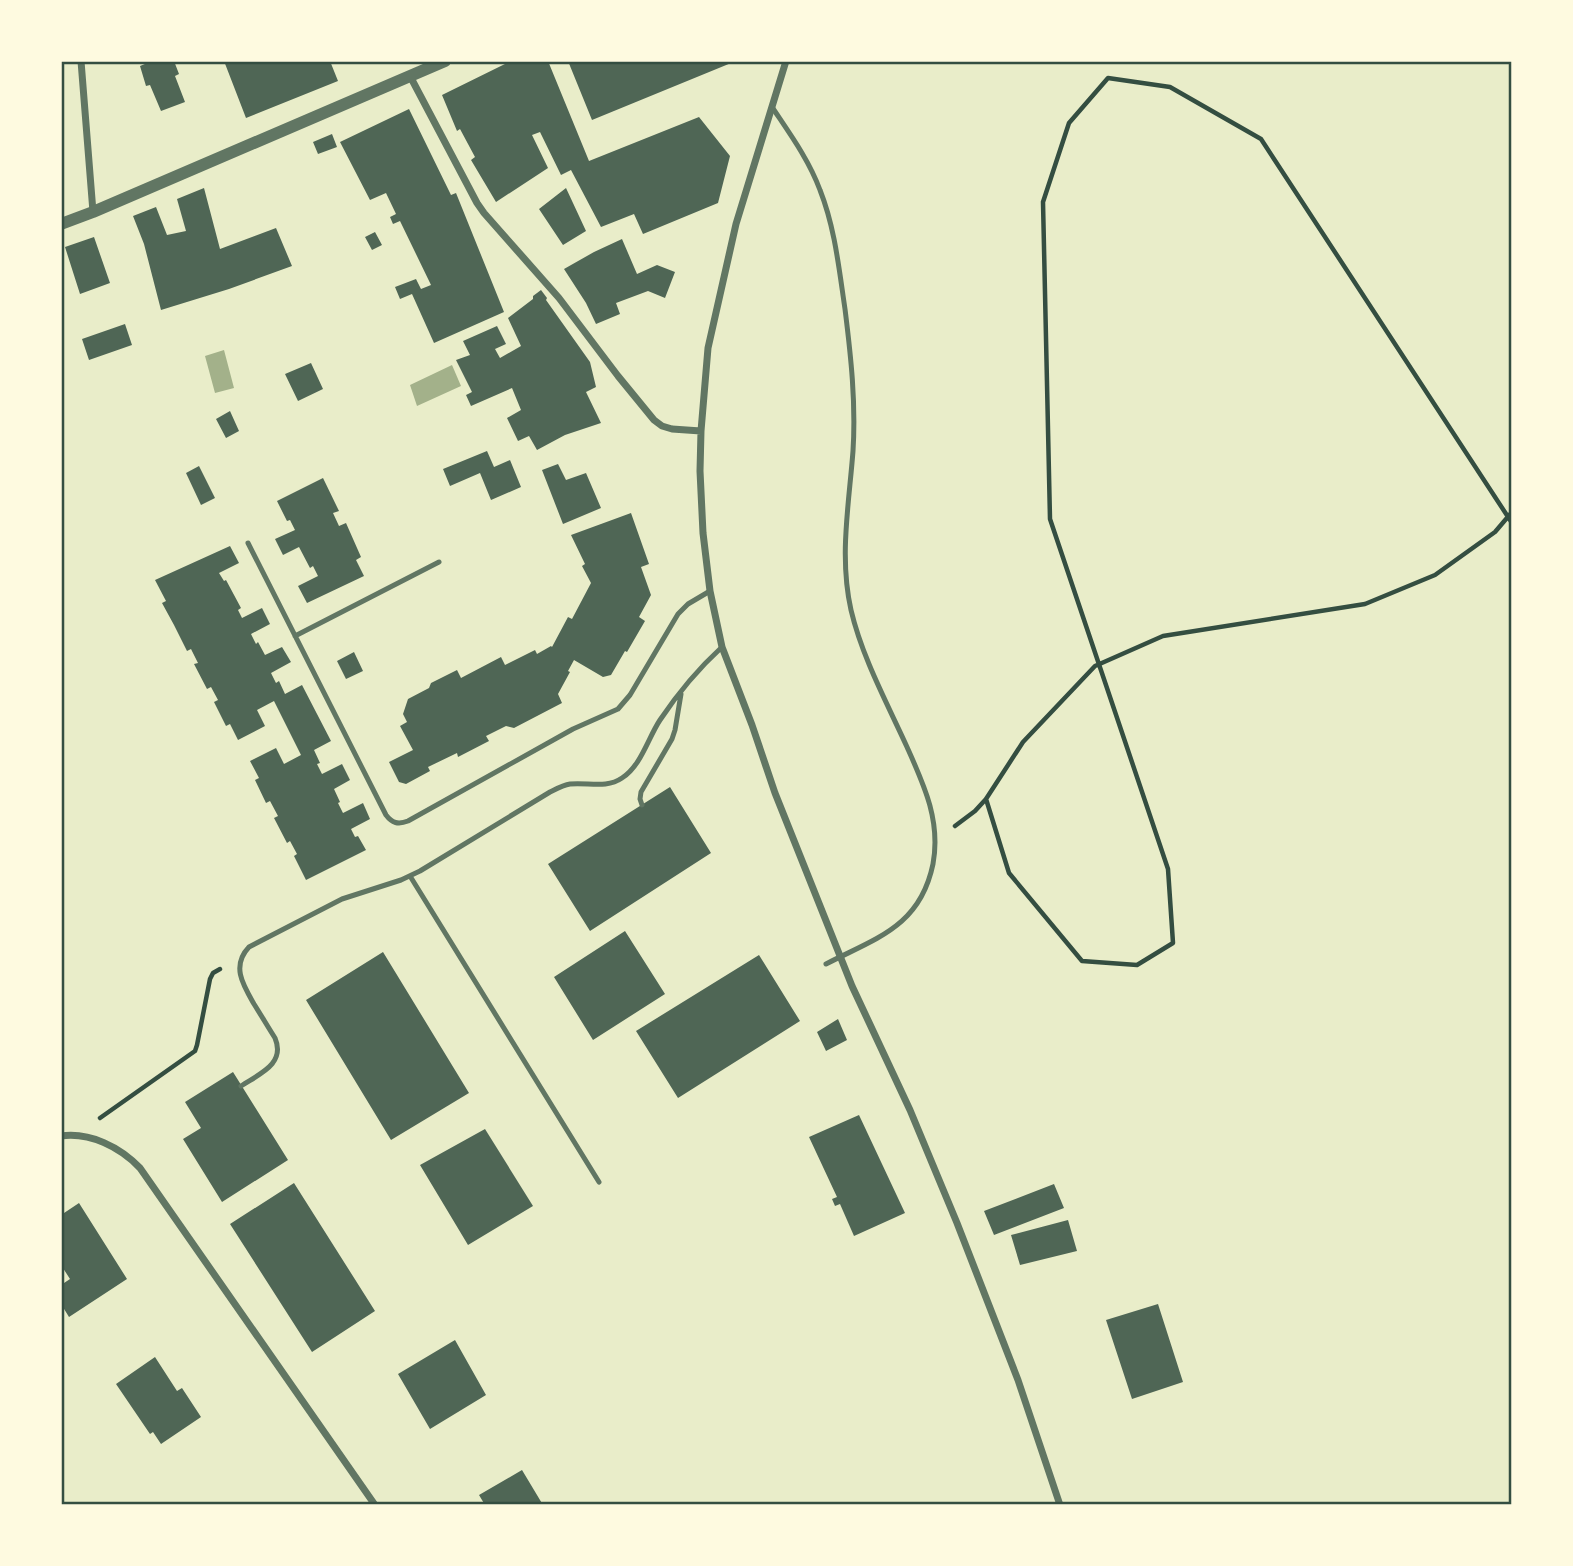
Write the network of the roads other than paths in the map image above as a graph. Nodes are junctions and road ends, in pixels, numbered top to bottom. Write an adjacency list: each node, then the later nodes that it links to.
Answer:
1 (81, 61): 6 (street)
2 (444, 61): 4 (street)
3 (786, 61): 5 (street)
4 (410, 76): 6 (street); 8 (street)
5 (772, 107): 8 (street); 17 (lane)
6 (93, 212): 7 (street)
7 (61, 224)
8 (701, 431): 11 (street)
9 (248, 543): 12 (lane)
10 (439, 562): 12 (lane)
11 (710, 591): 12 (lane); 13 (street)
12 (295, 636)
13 (722, 647): 14 (lane); 17 (street)
14 (682, 691): 15 (lane); 16 (lane)
15 (642, 805)
16 (410, 876): 19 (lane); 21 (lane)
17 (840, 957): 18 (lane); 23 (street)
18 (826, 964)
19 (242, 1086)
20 (61, 1136): 22 (street)
21 (599, 1182)
22 (375, 1505)
23 (1060, 1505)

